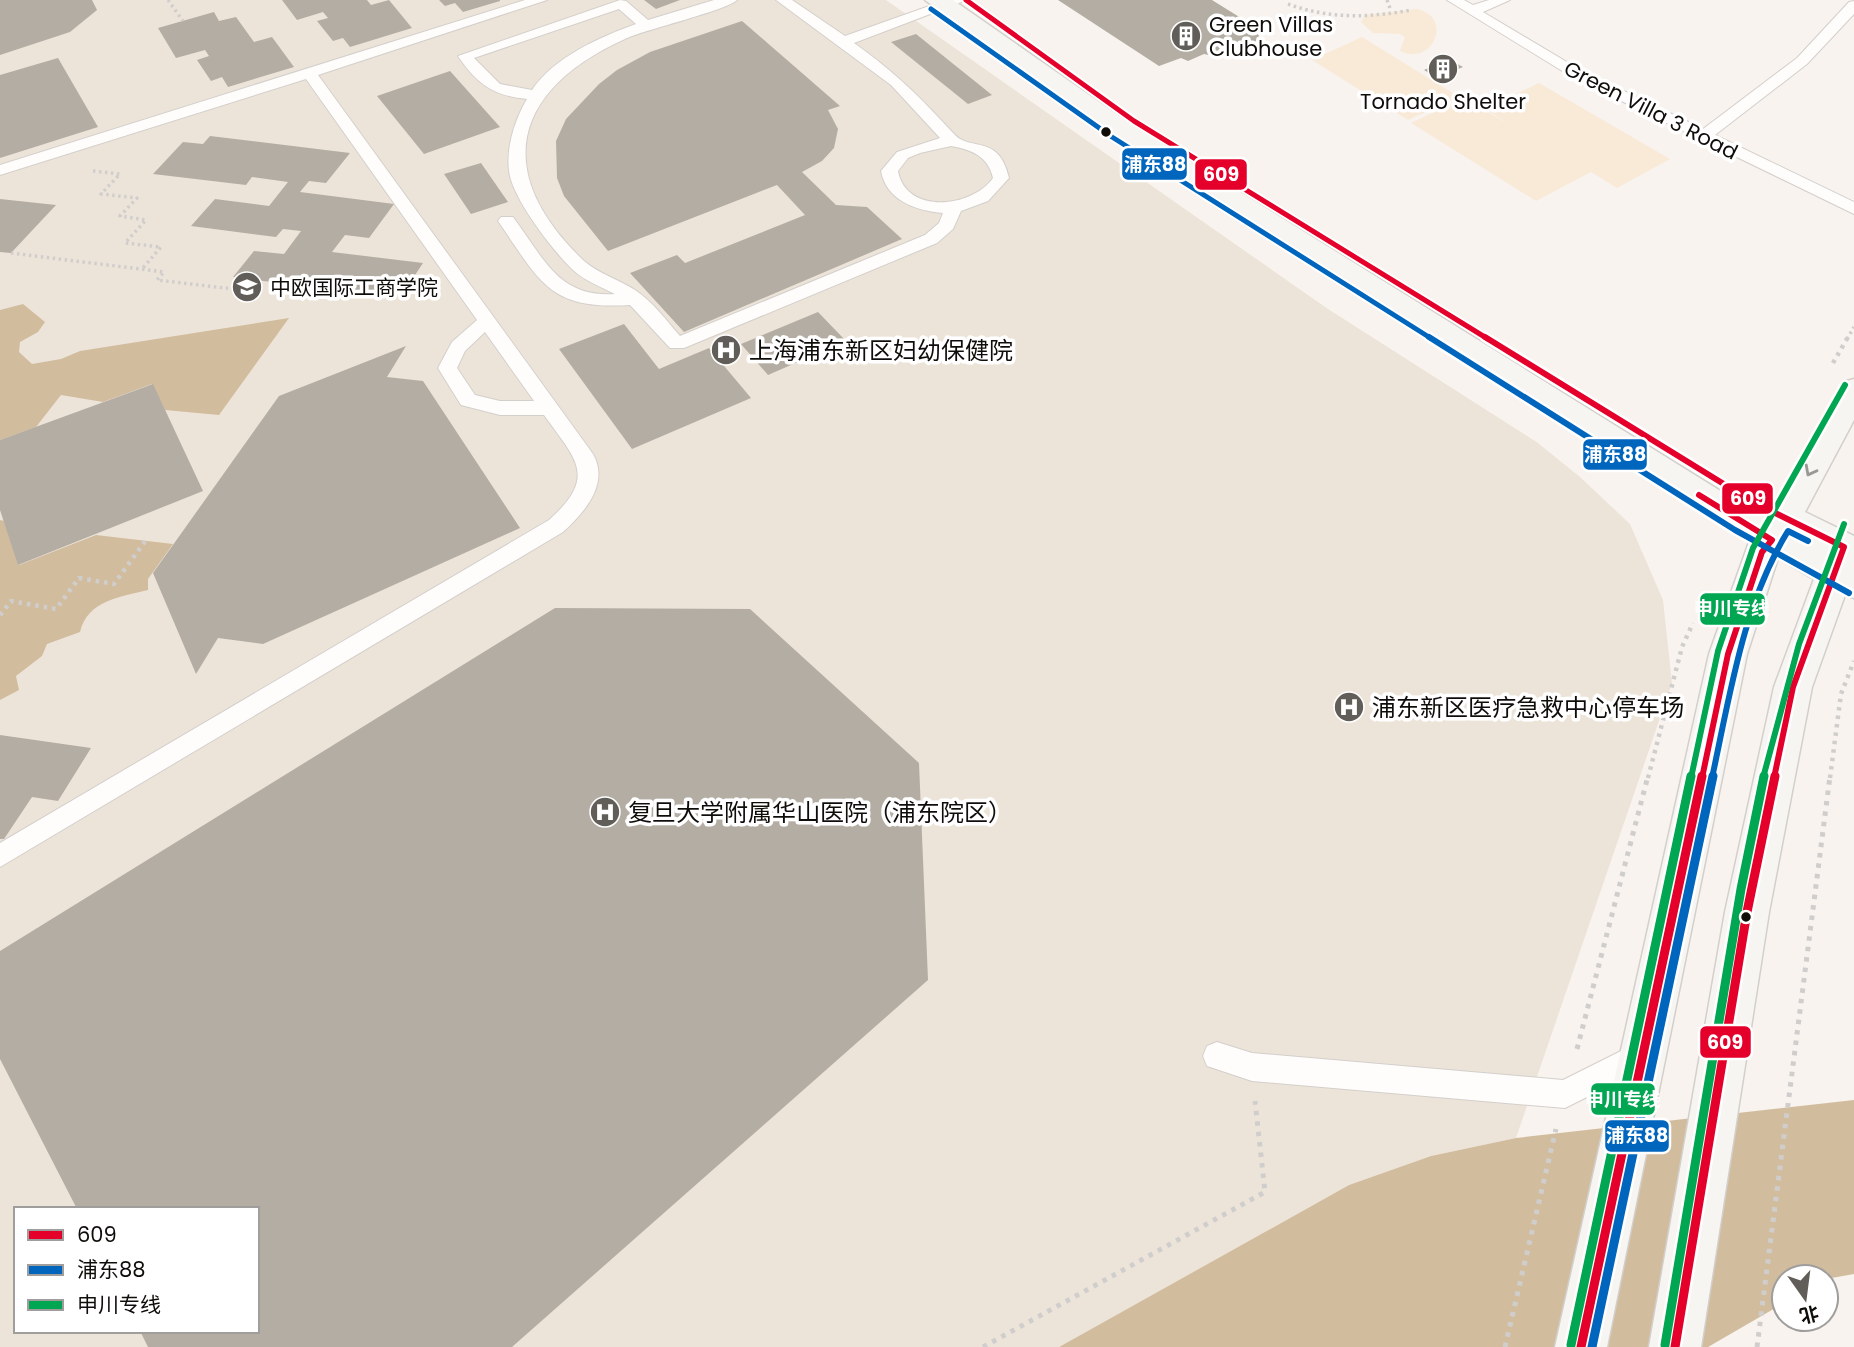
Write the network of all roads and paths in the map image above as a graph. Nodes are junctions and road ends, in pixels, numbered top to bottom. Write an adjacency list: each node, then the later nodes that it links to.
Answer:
1 (168, 0): 14 (path)
2 (540, 0): 17 (lane)
3 (730, 0): 15 (lane)
4 (783, 0): 16 (lane)
5 (1387, 0): 13 (path)
6 (1454, 0): 12 (lane, Green Villa 3 Road)
7 (1503, 0): 12 (lane)
8 (952, 1): 16 (lane); 33 (street)
9 (1854, 2): 19 (lane)
10 (1288, 4): 13 (path)
11 (1411, 10): 13 (path)
12 (1471, 11): 19 (lane, Green Villa 3 Road)
13 (1391, 12)
14 (183, 21)
15 (645, 25): 18 (lane); 18 (lane)
16 (842, 42): 20 (lane)
17 (310, 74): 21 (lane); 30 (lane)
18 (537, 95): 29 (lane)
19 (1704, 136): 24 (lane, Green Villa 3 Road)
20 (951, 141): 23 (lane); 23 (lane)
21 (87, 143): 22 (lane); 27 (path)
22 (0, 170)
23 (954, 207): 29 (lane)
24 (1854, 209)
25 (507, 220): 29 (lane)
26 (11, 253): 27 (path)
27 (142, 269): 28 (path)
28 (250, 279)
29 (635, 299)
30 (487, 321): 32 (lane); 32 (lane)
31 (1854, 390): 33 (street, one-way to 33)
32 (549, 408): 38 (lane)
33 (1778, 528): 35 (street); 39 (street)
34 (146, 540): 36 (path)
35 (1847, 557): 46 (street)
36 (0, 615)
37 (1854, 662): 47 (path)
38 (0, 856)
39 (1645, 1053): 42 (lane); 45 (street)
40 (1217, 1056): 41 (lane)
41 (1252, 1067): 42 (lane); 43 (path)
42 (1565, 1094): 44 (path)
43 (983, 1347)
44 (1505, 1347)
45 (1581, 1347)
46 (1675, 1347)
47 (1757, 1347)

